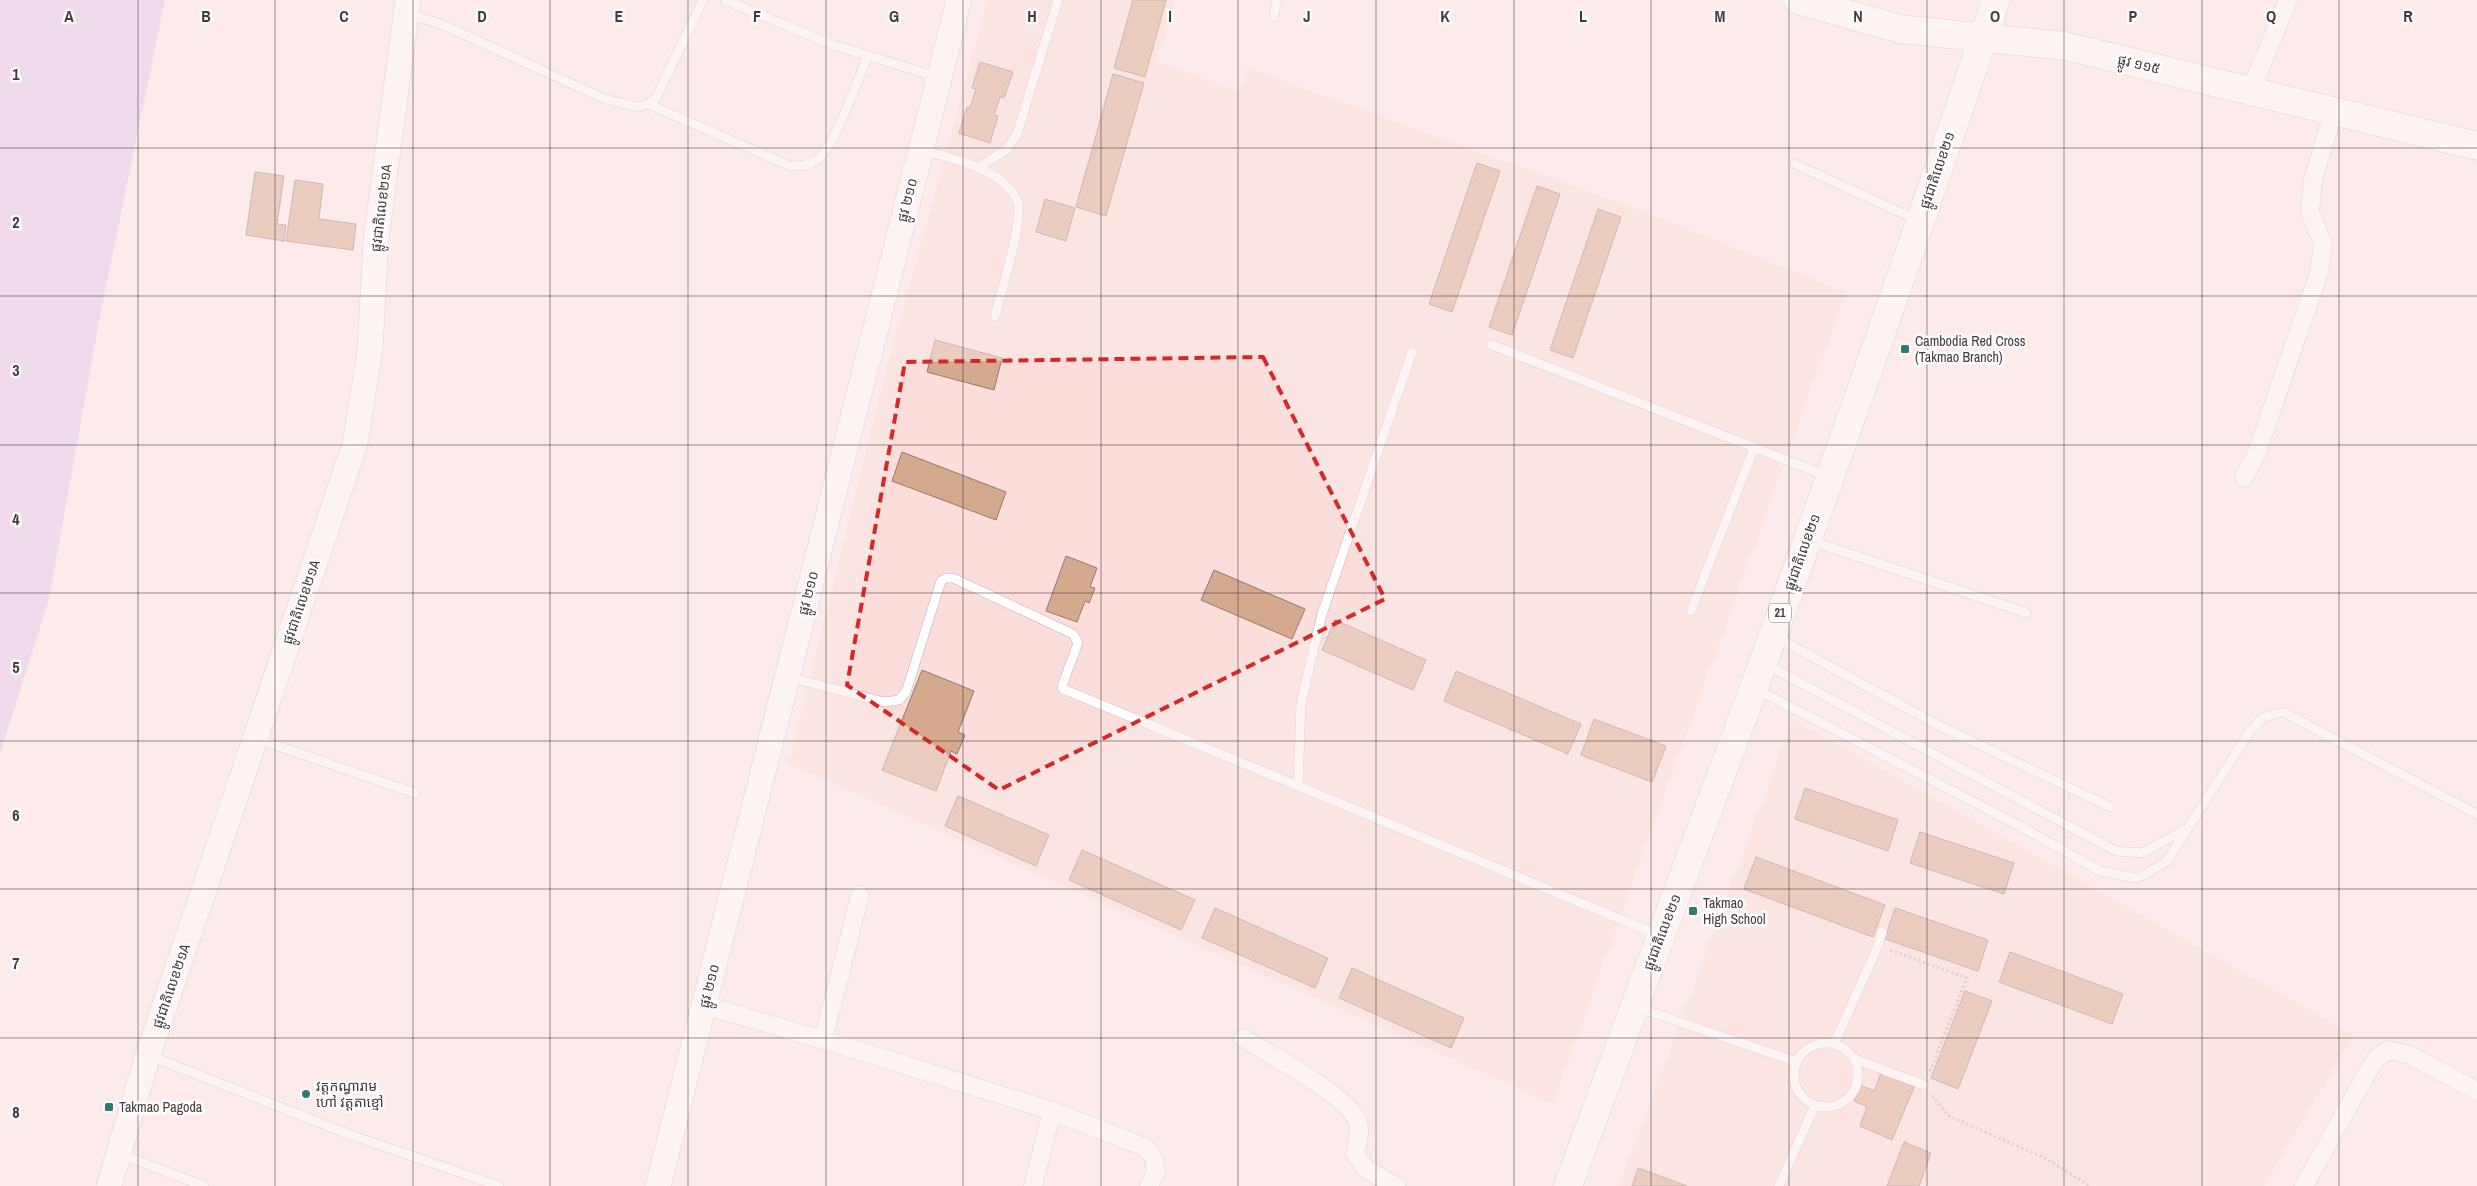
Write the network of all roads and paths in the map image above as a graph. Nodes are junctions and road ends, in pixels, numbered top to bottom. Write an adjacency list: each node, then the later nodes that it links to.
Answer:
1 (703, 0): 15 (lane)
2 (725, 0): 12 (lane)
3 (959, 0): 13 (street, ផ្លូវ ២១០)
4 (1058, 0): 20 (lane)
5 (1277, 0): 10 (lane)
6 (1798, 0): 11 (main road, ផ្លូវ ១១៥)
7 (1996, 0): 11 (main road, ផ្លូវជាតិលេខ២១ / 21)
8 (2288, 0): 14 (street)
9 (407, 7): 15 (lane); 35 (street, ផ្លូវជាតិលេខ២១A)
10 (1274, 18)
11 (1984, 37): 14 (main road, ផ្លូវ ១១៥); 21 (main road, ផ្លូវជាតិលេខ២១ / 21)
12 (868, 56): 13 (lane); 15 (lane)
13 (939, 78): 18 (street, ផ្លូវ ២១០)
14 (2251, 90): 16 (main road, ផ្លូវ ១១៥)
15 (648, 104)
16 (2334, 110): 17 (main road, ផ្លូវ ១១៥); 27 (street)
17 (2477, 146)
18 (920, 151): 20 (lane); 33 (street, ផ្លូវ ២១០)
19 (1795, 164): 21 (lane)
20 (978, 168): 22 (lane)
21 (1919, 221): 26 (main road, ផ្លូវជាតិលេខ២១ / 21)
22 (995, 316)
23 (1492, 345): 25 (lane)
24 (1412, 352): 36 (lane)
25 (1754, 448): 26 (lane); 29 (lane)
26 (1829, 477): 28 (main road, ផ្លូវជាតិលេខ២១ / 21)
27 (2244, 477)
28 (1806, 540): 30 (lane); 31 (main road, ផ្លូវជាតិលេខ២១ / 21)
29 (1692, 611)
30 (2026, 613)
31 (1773, 635): 32 (main road, ផ្លូវជាតិលេខ២១ / 21); 38 (lane)
32 (1762, 662): 34 (main road, ផ្លូវជាតិលេខ២១ / 21); 40 (lane)
33 (787, 677): 36 (lane); 45 (street, ផ្លូវ ២១០)
34 (1754, 688): 40 (lane); 43 (main road, ផ្លូវជាតិលេខ២១ / 21)
35 (254, 738): 37 (lane); 50 (street, ផ្លូវជាតិលេខ២១A)
36 (1298, 786): 43 (lane)
37 (415, 793)
38 (2110, 807)
39 (2477, 814): 40 (lane)
40 (2189, 828)
41 (860, 895): 48 (street)
42 (1882, 932): 44 (lane)
43 (1662, 936): 46 (main road, ផ្លូវជាតិលេខ២១ / 21)
44 (1878, 946): 49 (lane); 53 (path)
45 (704, 1005): 48 (street); 61 (street, ផ្លូវ ២១០)
46 (1633, 1006): 52 (lane); 65 (main road, ផ្លូវជាតិលេខ២១ / 21)
47 (1243, 1038): 64 (street)
48 (823, 1040): 56 (street)
49 (1834, 1044): 51 (lane); 52 (lane)
50 (148, 1055): 57 (street, ផ្លូវជាតិលេខ២១A); 60 (lane)
51 (1855, 1059): 53 (lane); 55 (lane)
52 (1797, 1062): 55 (lane)
53 (1924, 1085): 67 (path)
54 (2477, 1091): 68 (street)
55 (1814, 1105): 66 (lane)
56 (1052, 1111): 62 (street); 63 (street)
57 (118, 1153): 58 (street, ផ្លូវជាតិលេខ២១A); 59 (lane)
58 (109, 1186)
59 (204, 1186)
60 (499, 1186)
61 (658, 1186)
62 (1033, 1186)
63 (1149, 1186)
64 (1396, 1186)
65 (1568, 1186)
66 (1780, 1186)
67 (2090, 1186)
68 (2304, 1186)

